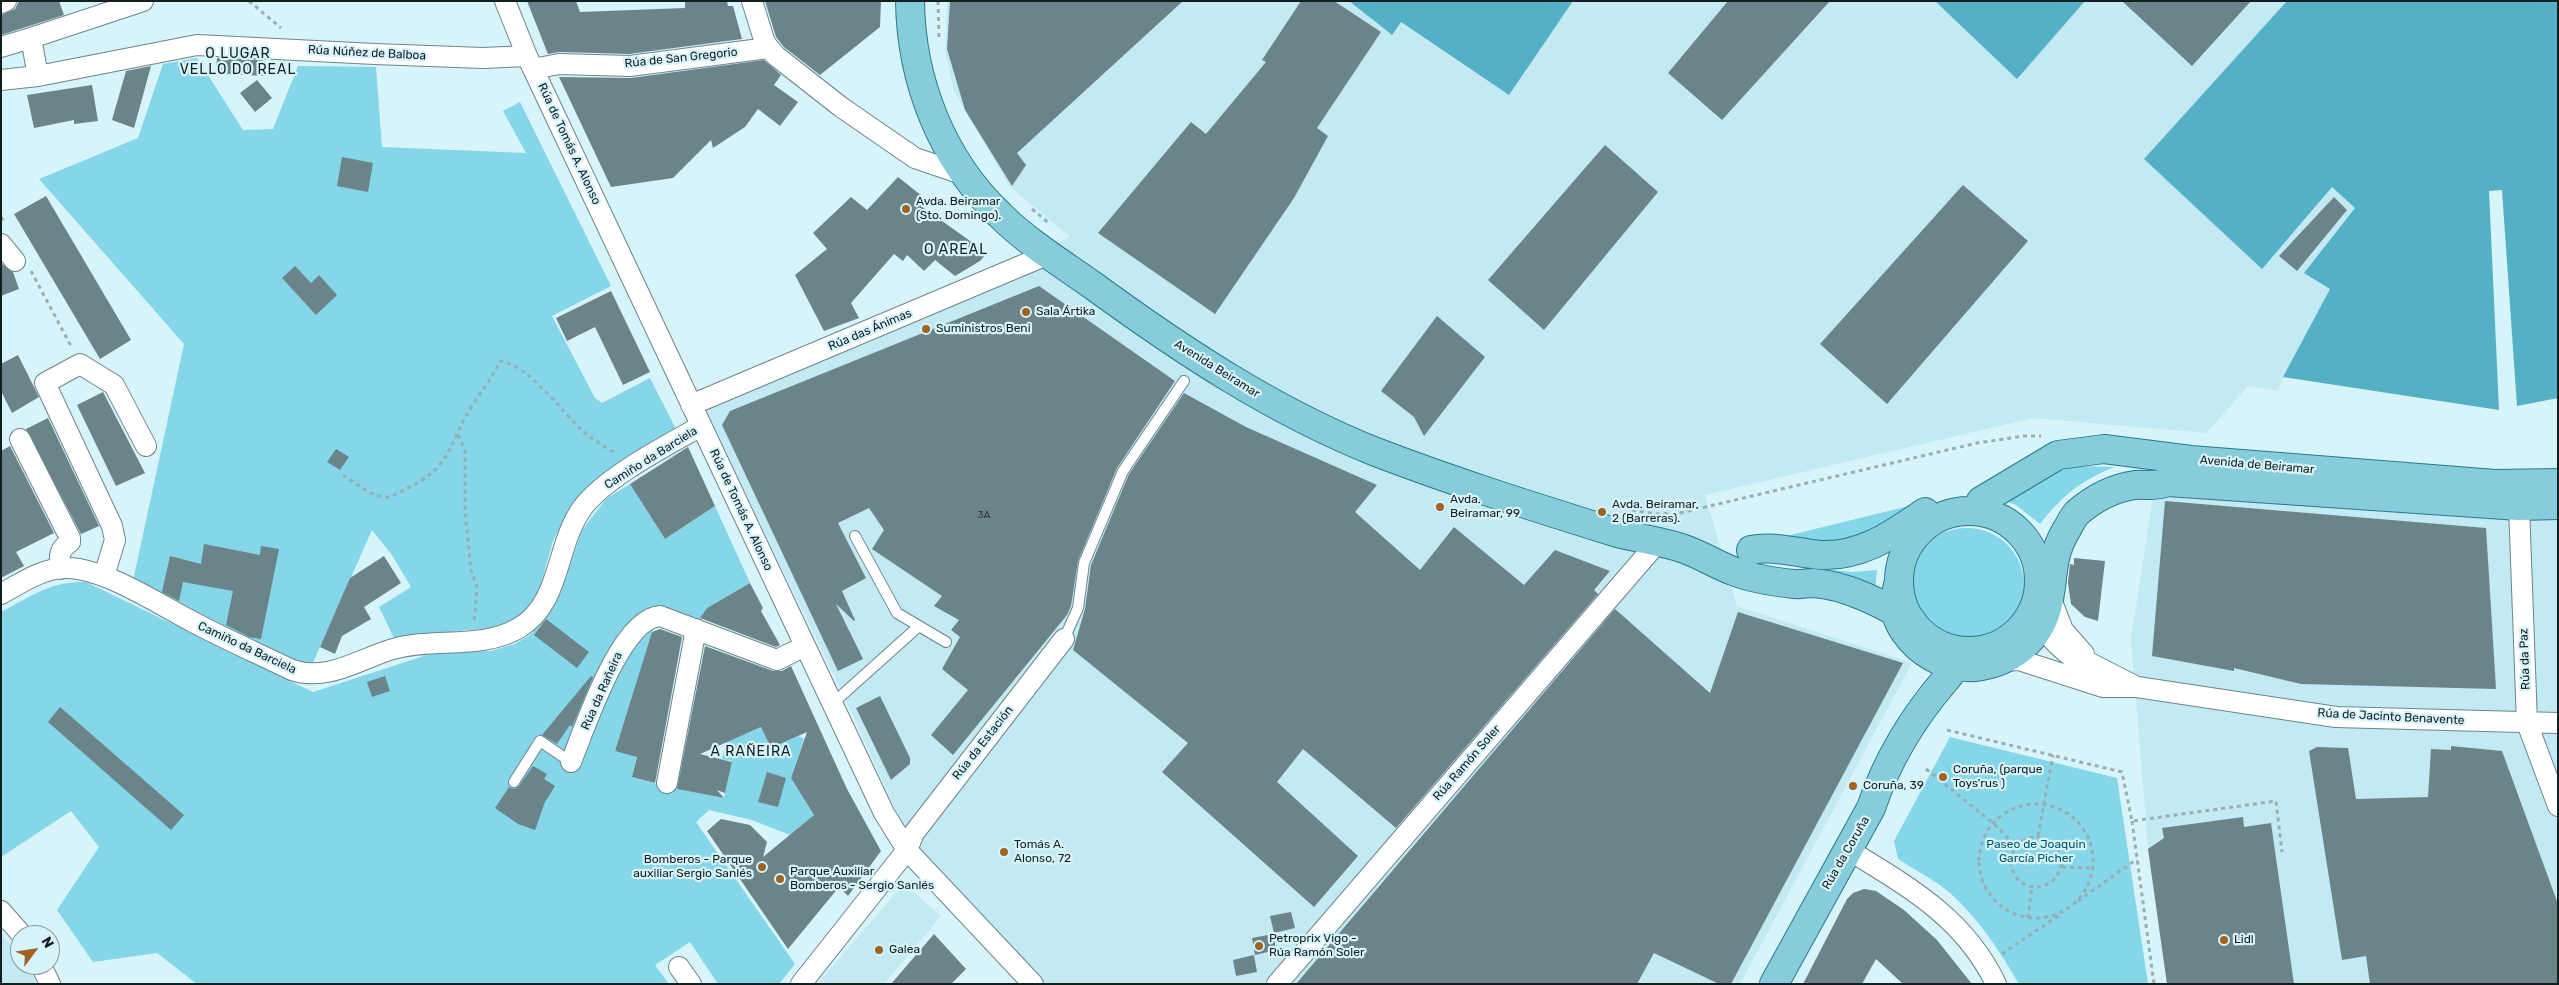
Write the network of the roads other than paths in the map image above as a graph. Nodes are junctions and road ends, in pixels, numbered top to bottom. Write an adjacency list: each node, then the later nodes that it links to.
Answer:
1 (6, 1): 6 (street)
2 (142, 1): 7 (street)
3 (504, 1): 11 (street, Rúa de Tomás A. Alonso)
4 (752, 1): 10 (street)
5 (910, 1): 14 (main road, Avenida Beiramar)
6 (1, 3)
7 (91, 9): 8 (street)
8 (31, 38): 9 (street); 12 (street)
9 (1, 47)
10 (768, 48): 11 (street, Rúa de San Gregorio); 14 (street)
11 (530, 62): 12 (street, Rúa Núñez de Balboa); 19 (street, Rúa de Tomás A. Alonso)
12 (38, 76): 13 (street, Rúa Núñez de Balboa)
13 (1, 80)
14 (965, 175): 16 (main road, Avenida Beiramar)
15 (4, 235): 17 (street)
16 (1053, 242): 19 (street, Rúa das Ánimas); 31 (main road, Avenida Beiramar)
17 (21, 264)
18 (1184, 381): 42 (lane)
19 (691, 405): 20 (street, Rúa de Tomás A. Alonso)
20 (701, 426): 36 (street, Camiño da Barciela); 44 (street, Rúa de Tomás A. Alonso)
21 (20, 439): 35 (street)
22 (146, 446): 36 (street)
23 (2051, 446): 25 (main road, Avenida de Beiramar); 28 (main road, Avenida de Beiramar); 33 (main road)
24 (2168, 482): 27 (main road, Avenida de Beiramar); 34 (main road, Avenida de Beiramar); 38 (main road, Avenida de Beiramar)
25 (2558, 483)
26 (2558, 504): 27 (main road, Avenida de Beiramar)
27 (2519, 506): 51 (street, Rúa da Paz)
28 (1975, 511): 30 (main road); 34 (main road)
29 (855, 536): 40 (lane)
30 (1914, 538): 33 (main road, Avenida Beiramar); 39 (main road)
31 (1657, 543): 32 (main road, Avenida Beiramar); 65 (street, Rúa Ramón Soler)
32 (1686, 550): 33 (main road, Avenida Beiramar); 39 (main road, Avenida Beiramar)
33 (1751, 550)
34 (2036, 560): 38 (main road)
35 (60, 568): 36 (street, Camiño da Barciela); 37 (street, Camiño da Barciela)
36 (104, 576)
37 (1, 594)
38 (2042, 608): 46 (main road); 47 (street, Rúa de Jacinto Benavente); 47 (street, Rúa de Jacinto Benavente)
39 (1903, 621): 45 (main road); 46 (main road)
40 (919, 626): 43 (lane); 49 (lane)
41 (696, 629): 44 (street, Rúa da Rañeira); 53 (street, Rúa da Rañeira); 55 (street)
42 (1064, 639): 58 (street, Rúa da Estación)
43 (946, 642)
44 (805, 646): 49 (street, Rúa de Tomás A. Alonso)
45 (1922, 651): 46 (main road); 50 (main road, Rúa da Coruña)
46 (1980, 661): 48 (street, Rúa de Jacinto Benavente); 50 (main road)
47 (2086, 661): 48 (street, Rúa de Jacinto Benavente)
48 (2137, 687): 51 (street, Rúa de Jacinto Benavente)
49 (832, 704): 58 (street, Rúa de Tomás A. Alonso)
50 (1913, 721): 57 (main road, Rúa da Coruña)
51 (2527, 723): 52 (street, Rúa de Jacinto Benavente); 56 (street, Rúa da Paz)
52 (2558, 723)
53 (571, 762): 54 (lane)
54 (514, 782)
55 (667, 782)
56 (2558, 806)
57 (1847, 849): 66 (main road, Rúa da Coruña); 67 (street)
58 (907, 850): 63 (street, Rúa da Estación); 64 (street, Rúa de Tomás A. Alonso)
59 (1, 911): 60 (street)
60 (13, 925)
61 (679, 967): 62 (street)
62 (691, 984)
63 (801, 984)
64 (1033, 984)
65 (1277, 984)
66 (1774, 984)
67 (1996, 984)

